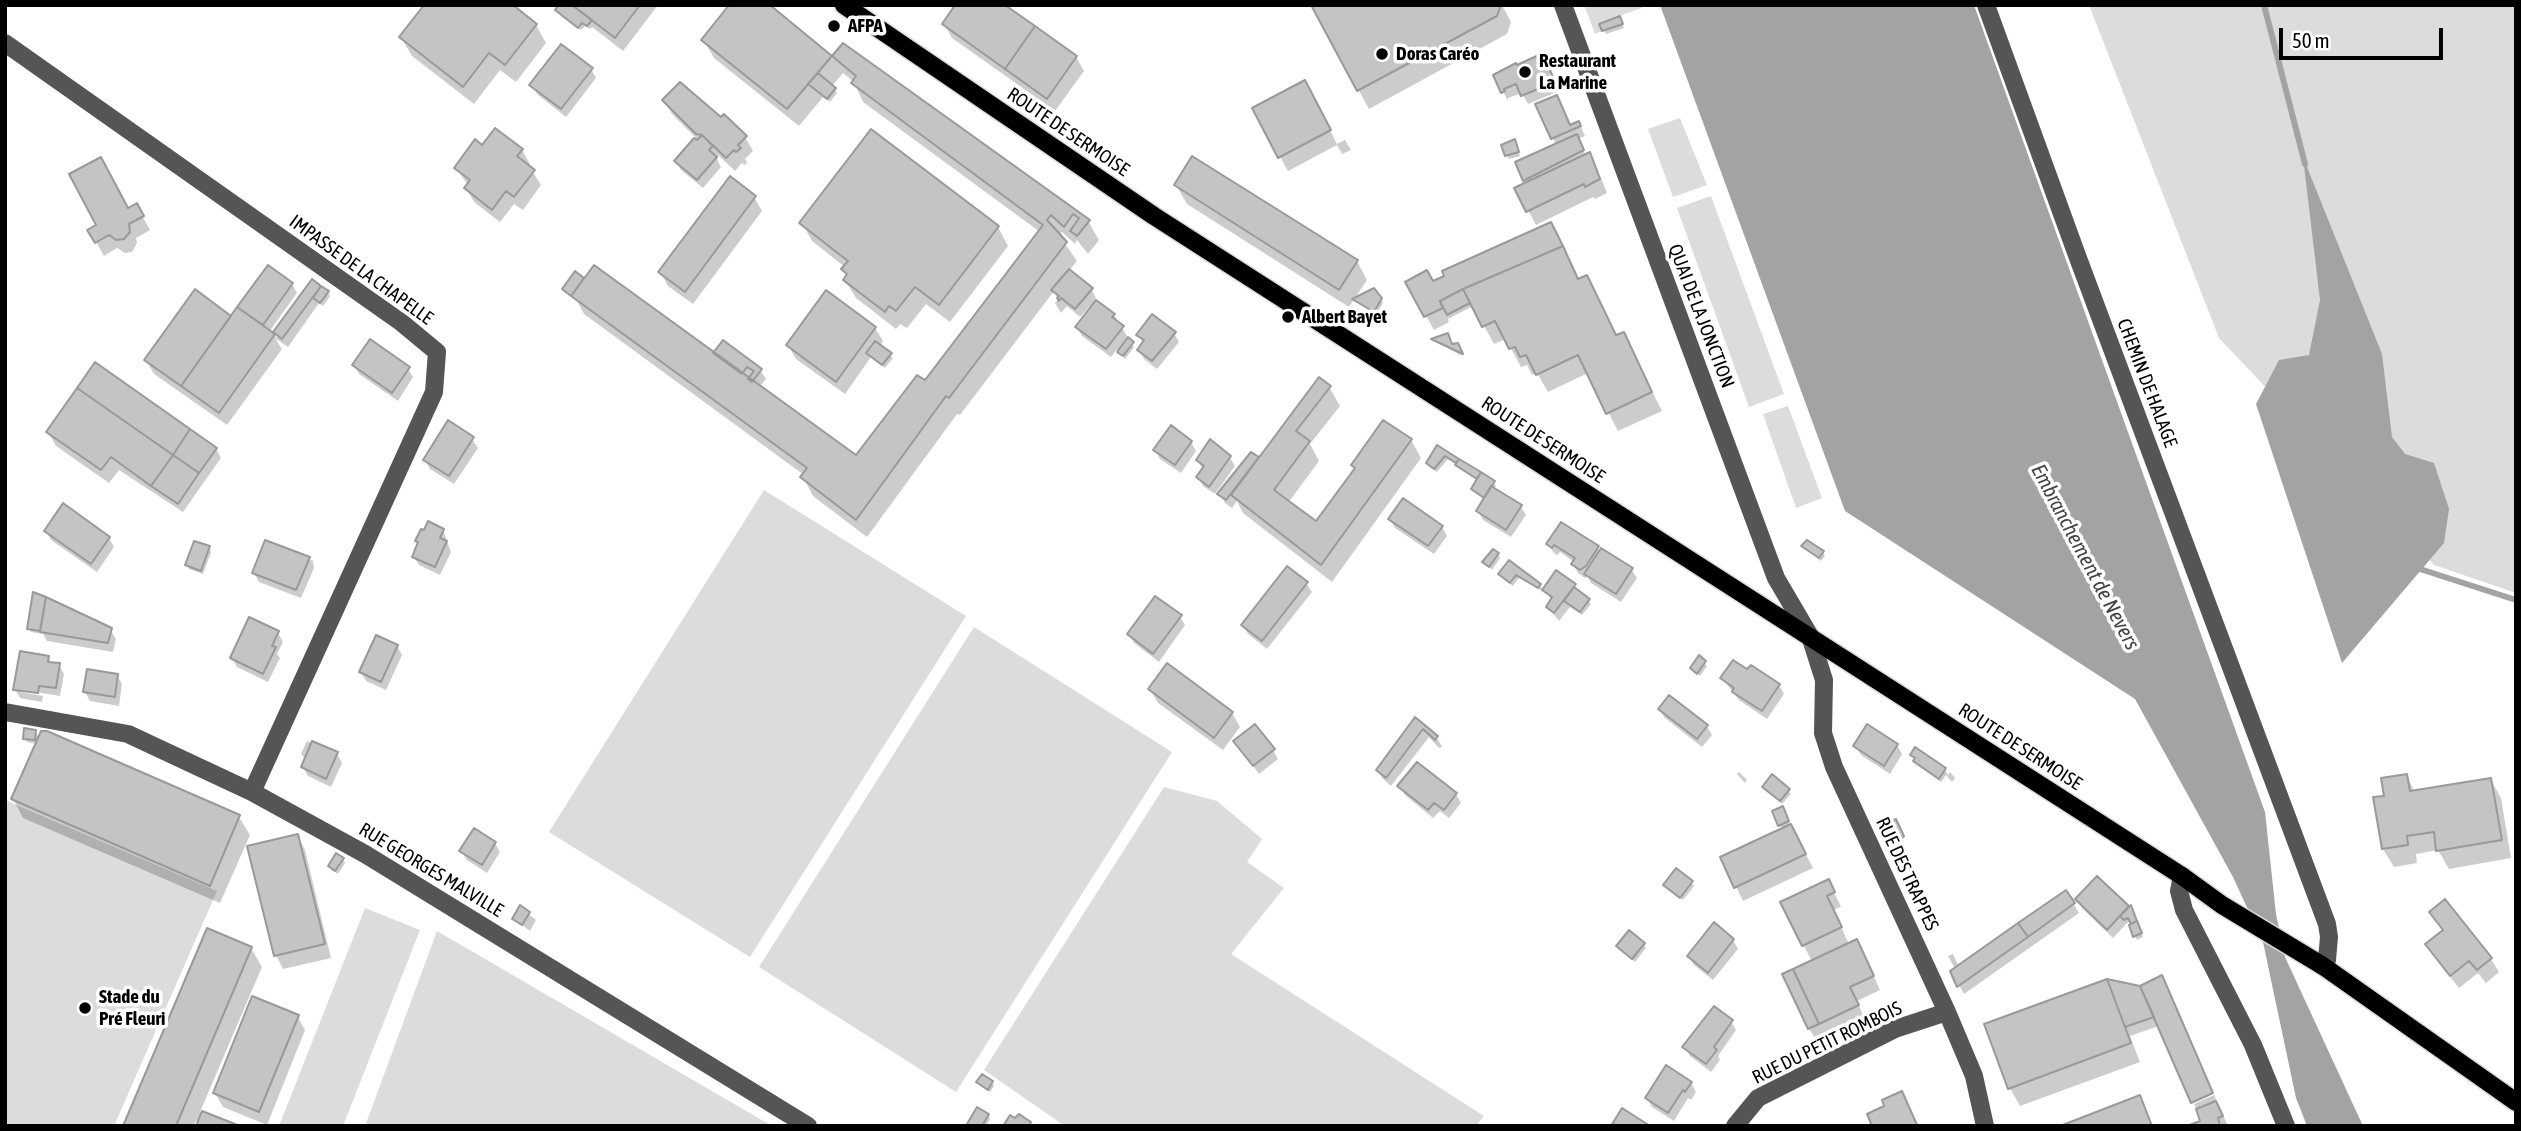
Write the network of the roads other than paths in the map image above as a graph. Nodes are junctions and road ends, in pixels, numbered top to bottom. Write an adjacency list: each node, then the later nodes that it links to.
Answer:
1 (844, 5): 5 (main road, ROUTE DE SERMOISE)
2 (1563, 5): 5 (street, QUAI DE LA JONCTION)
3 (1986, 5): 9 (street, CHEMIN DE HALAGE)
4 (5, 43): 7 (street, IMPASSE DE LA CHAPELLE)
5 (1810, 636): 8 (main road, ROUTE DE SERMOISE); 10 (street, RUE DES TRAPPES)
6 (5, 712): 7 (street, RUE GEORGES MALVILLE)
7 (253, 792): 12 (street, RUE GEORGES MALVILLE)
8 (2182, 876): 9 (main road, ROUTE DE SERMOISE); 15 (street)
9 (2323, 967): 11 (main road)
10 (1947, 1012): 13 (street, RUE DU PETIT ROMBOIS); 14 (street, RUE DES TRAPPES)
11 (2516, 1101)
12 (808, 1126)
13 (1735, 1126)
14 (1985, 1126)
15 (2286, 1126)

